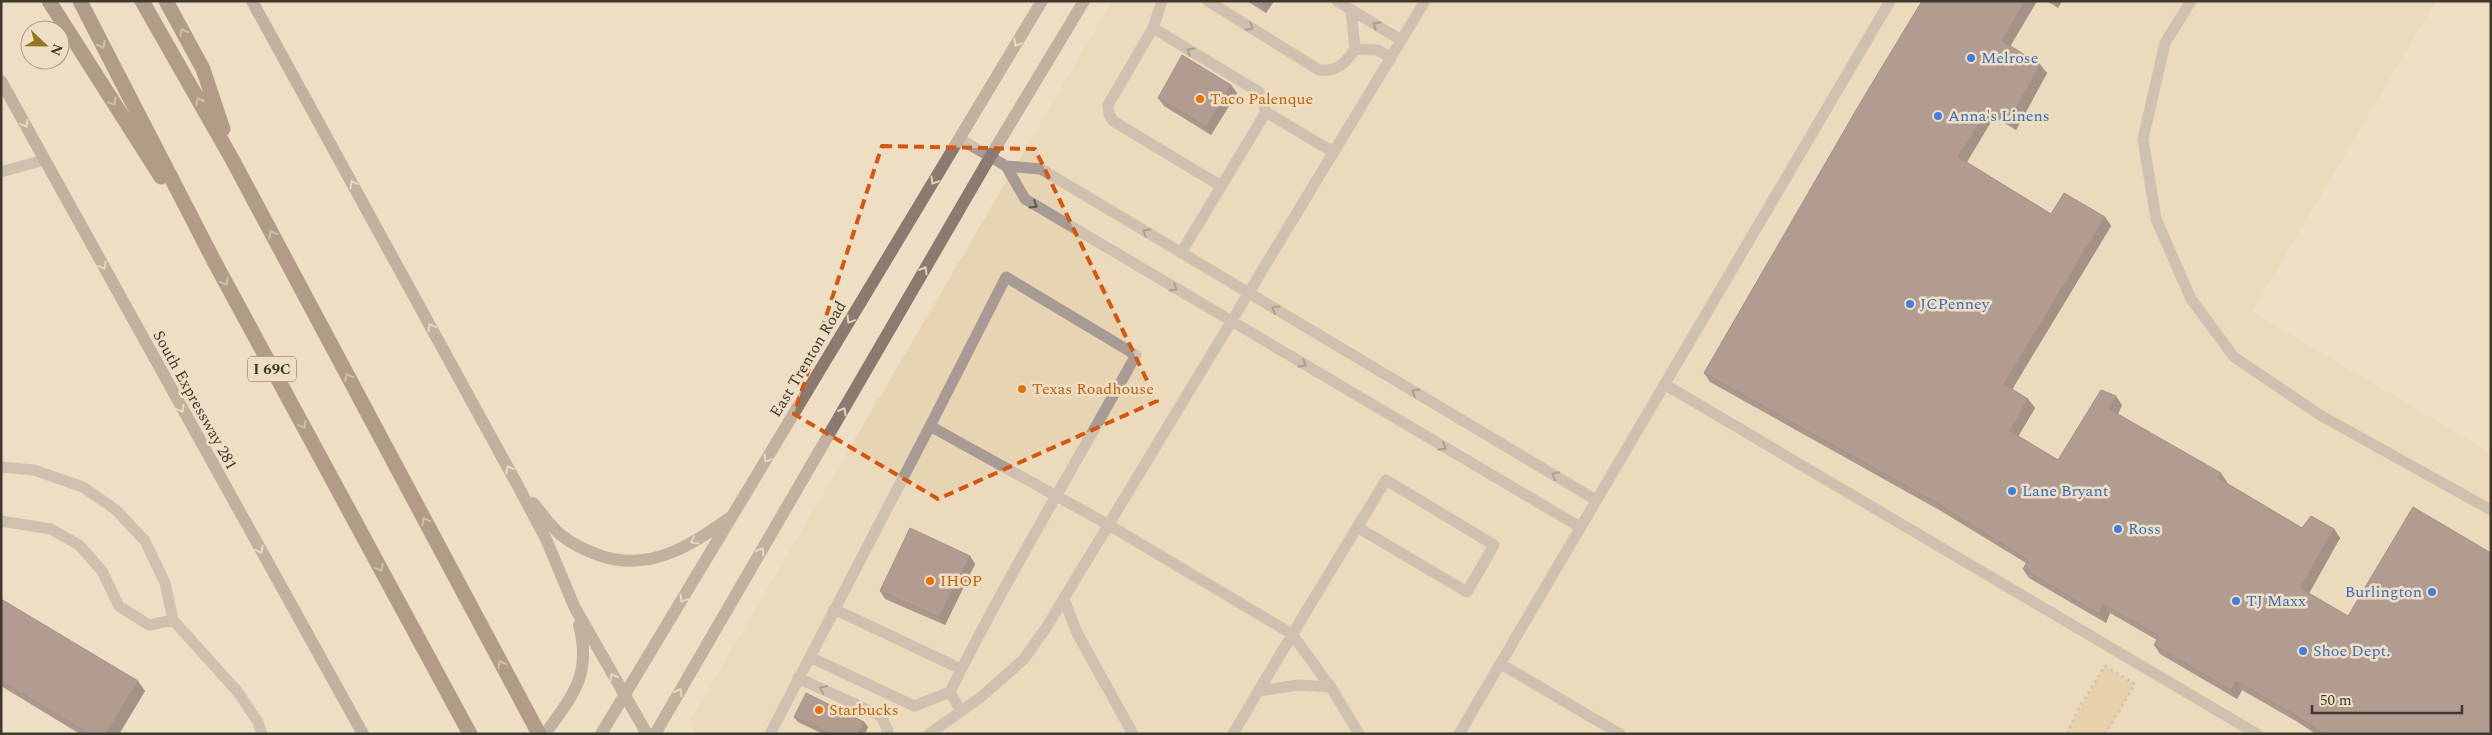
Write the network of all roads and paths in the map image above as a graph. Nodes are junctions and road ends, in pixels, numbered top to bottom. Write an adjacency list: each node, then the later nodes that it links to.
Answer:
1 (49, 1): 30 (highway, one-way to 30)
2 (80, 1): 30 (highway, I 69C, one-way to 30)
3 (142, 1): 24 (highway, one-way to 3)
4 (166, 1): 24 (highway, one-way to 4)
5 (252, 1): 36 (main road, one-way to 5)
6 (1042, 1): 21 (main road, East Trenton Road, one-way to 21)
7 (1084, 1): 23 (main road)
8 (1162, 1): 15 (lane)
9 (1208, 1): 17 (lane, one-way to 17)
10 (1337, 1): 14 (lane)
11 (1890, 1): 33 (lane)
12 (2190, 1): 39 (lane)
13 (1424, 2): 16 (lane)
14 (1351, 10): 16 (lane, one-way to 14); 17 (lane)
15 (1153, 28): 20 (lane, one-way to 15); 28 (lane)
16 (1402, 40): 18 (lane)
17 (1355, 49): 18 (lane)
18 (1390, 58): 22 (lane)
19 (3, 90): 25 (main road, South Expressway 281, one-way to 25)
20 (1266, 112): 22 (lane); 28 (lane)
21 (960, 139): 23 (lane); 40 (main road, East Trenton Road, one-way to 40)
22 (1333, 152): 31 (lane)
23 (990, 157): 26 (lane); 66 (main road, one-way to 23)
24 (232, 159): 62 (highway, one-way to 24)
25 (44, 160): 27 (lane); 60 (main road, South Expressway 281, one-way to 60)
26 (1006, 166): 29 (lane, one-way to 26); 32 (lane, one-way to 32)
27 (1, 172)
28 (1221, 186): 29 (lane)
29 (1181, 253): 31 (lane)
30 (214, 261): 61 (highway, I 69C, one-way to 61)
31 (1248, 293): 32 (lane); 38 (lane, one-way to 31)
32 (1231, 322): 42 (lane); 43 (lane, one-way to 43)
33 (1664, 384): 38 (lane); 77 (lane)
34 (930, 426): 37 (lane); 37 (lane); 47 (lane)
35 (1, 467): 48 (lane)
36 (518, 486): 40 (main road, one-way to 36); 46 (main road)
37 (1057, 496): 42 (lane); 52 (lane)
38 (1596, 500): 43 (lane)
39 (2491, 510)
40 (735, 514): 57 (main road, East Trenton Road, one-way to 57)
41 (1, 521): 48 (lane)
42 (1109, 525): 45 (lane); 49 (lane)
43 (1580, 527): 51 (lane)
44 (1357, 528): 44 (lane); 49 (lane)
45 (1064, 599): 58 (lane); 70 (lane)
46 (575, 608): 57 (main road, one-way to 46); 63 (main road)
47 (834, 609): 50 (lane); 52 (lane)
48 (173, 620): 59 (lane)
49 (1292, 634): 54 (lane); 55 (lane)
50 (810, 657): 53 (lane); 56 (lane)
51 (1501, 664): 73 (lane); 74 (lane)
52 (961, 670): 56 (lane)
53 (798, 678): 67 (lane); 68 (lane, one-way to 53)
54 (1331, 687): 55 (lane); 72 (lane)
55 (1258, 691): 71 (lane)
56 (950, 692): 58 (lane)
57 (624, 696): 64 (main road, East Trenton Road); 65 (main road)
58 (961, 711): 69 (lane)
59 (262, 734)
60 (363, 734)
61 (470, 734)
62 (539, 734)
63 (545, 734)
64 (601, 734)
65 (647, 734)
66 (655, 734)
67 (770, 734)
68 (886, 734)
69 (929, 734)
70 (1133, 734)
71 (1233, 734)
72 (1359, 734)
73 (1459, 734)
74 (1620, 734)
75 (2067, 734): 76 (path)
76 (2105, 734)
77 (2256, 734)

